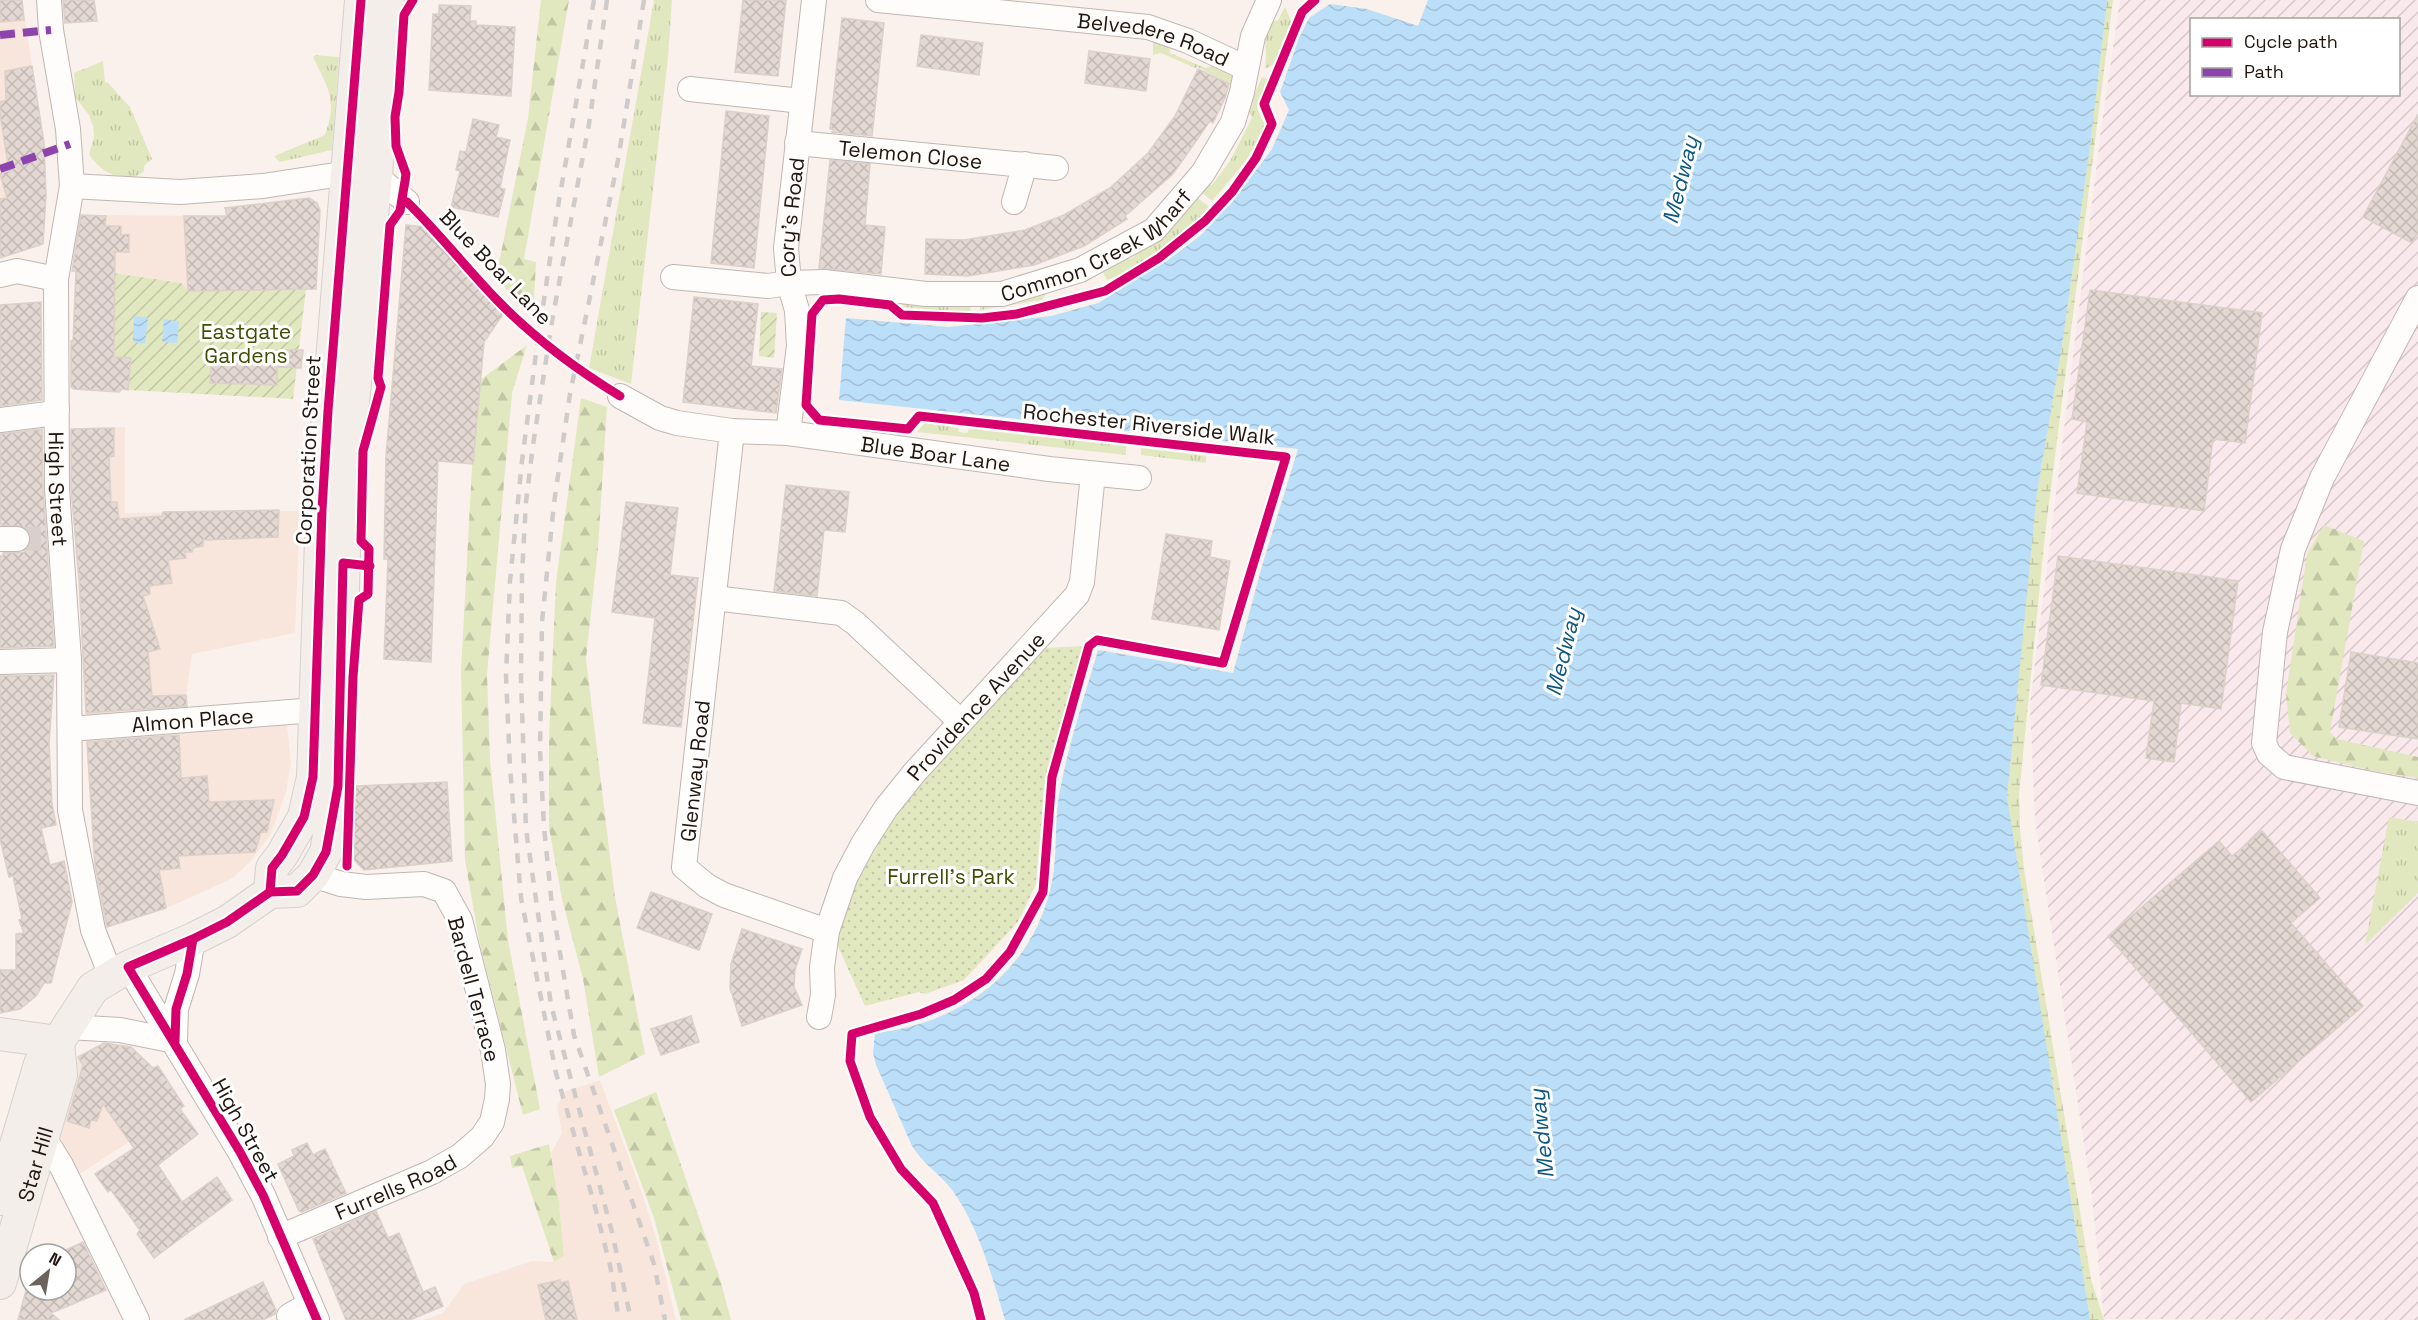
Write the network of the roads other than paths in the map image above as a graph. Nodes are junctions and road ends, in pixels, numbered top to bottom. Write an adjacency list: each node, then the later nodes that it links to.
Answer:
1 (49, 0): 14 (street, High Street)
2 (361, 0): 13 (main road, Corporation Street)
3 (388, 0): 13 (main road, Corporation Street)
4 (814, 0): 9 (street, Cory's Road)
5 (878, 0): 7 (street, Belvedere Road)
6 (1269, 0): 7 (street, Common Creek Wharf)
7 (1246, 68): 20 (street, Common Creek Wharf)
8 (690, 89): 9 (street)
9 (802, 101): 10 (street, Cory's Road)
10 (797, 143): 11 (street, Telemon Close); 20 (street, Cory's Road)
11 (1025, 164): 12 (street, Telemon Close); 16 (street)
12 (1056, 168)
13 (362, 174): 14 (street); 15 (street); 32 (main road, Corporation Street); 36 (main road, Corporation Street)
14 (72, 186): 19 (street, High Street)
15 (407, 202)
16 (1014, 202)
17 (0, 275): 19 (street)
18 (673, 277): 20 (street, Common Creek Wharf)
19 (56, 279): 23 (street, High Street)
20 (789, 283): 26 (street, Cory's Road)
21 (2418, 298): 35 (street)
22 (620, 396): 25 (street, Blue Boar Lane)
23 (57, 410): 24 (street); 30 (street, High Street)
24 (0, 420)
25 (732, 431): 26 (street, Blue Boar Lane); 29 (street, Glenway Road)
26 (788, 434): 27 (street, Blue Boar Lane)
27 (1093, 474): 28 (street, Blue Boar Lane); 33 (street, Providence Avenue)
28 (1139, 478)
29 (714, 598): 33 (street); 38 (street, Glenway Road)
30 (69, 660): 31 (street); 34 (street, High Street)
31 (0, 662)
32 (316, 710): 34 (street, Almon Place); 37 (main road, Corporation Street)
33 (962, 722): 38 (street, Providence Avenue)
34 (70, 729): 40 (street, High Street)
35 (2418, 793)
36 (313, 875): 37 (main road, Corporation Street); 45 (street, Bardell Terrace)
37 (270, 892): 39 (main road, Corporation Street)
38 (827, 931): 41 (street)
39 (193, 939): 40 (main road, Corporation Street); 44 (street)
40 (119, 971): 43 (main road, Star Hill); 44 (street, High Street)
41 (819, 1017)
42 (0, 1034): 43 (main road)
43 (63, 1034): 44 (street); 46 (main road, Star Hill); 47 (main road, Star Hill)
44 (175, 1041): 48 (street, High Street)
45 (494, 1115): 48 (street, Furrells Road)
46 (43, 1136): 49 (main road, Star Hill); 51 (street)
47 (0, 1199)
48 (280, 1237): 50 (street, High Street)
49 (0, 1282)
50 (313, 1312): 52 (street)
51 (137, 1320)
52 (290, 1320)

